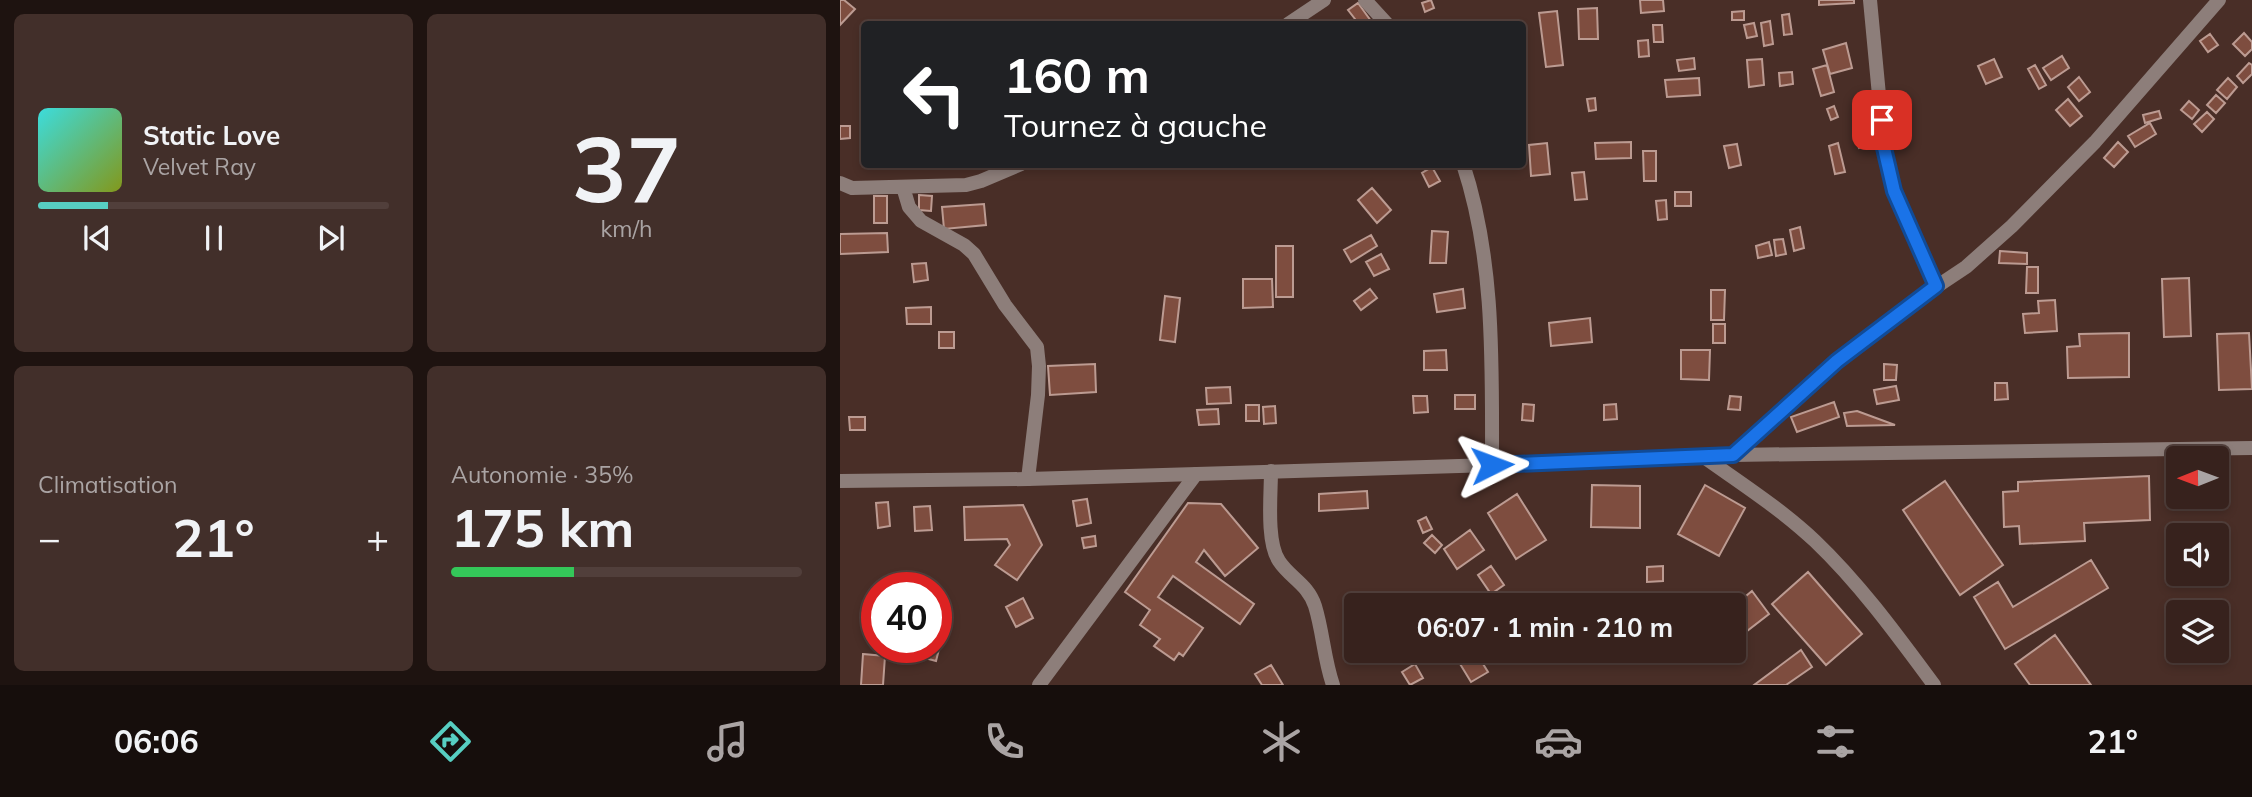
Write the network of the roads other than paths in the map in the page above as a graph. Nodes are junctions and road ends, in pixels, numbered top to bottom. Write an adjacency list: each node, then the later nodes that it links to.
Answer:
1 (1324, 0): 5 (street)
2 (1365, 0): 6 (street)
3 (1870, 0): 11 (street)
4 (2219, 0): 11 (street)
5 (1292, 21)
6 (1384, 21)
7 (1012, 168): 10 (street)
8 (1464, 168): 15 (street)
9 (840, 183): 10 (street)
10 (903, 187): 18 (street)
11 (1936, 286): 13 (street)
12 (2252, 448): 13 (street)
13 (1733, 455): 14 (street)
14 (1704, 457): 15 (street); 22 (street)
15 (1492, 465): 16 (street)
16 (1271, 471): 17 (street); 21 (street)
17 (1196, 474): 18 (street); 20 (street)
18 (1028, 479): 19 (street)
19 (840, 481)
20 (1040, 685)
21 (1334, 685)
22 (1934, 685)

